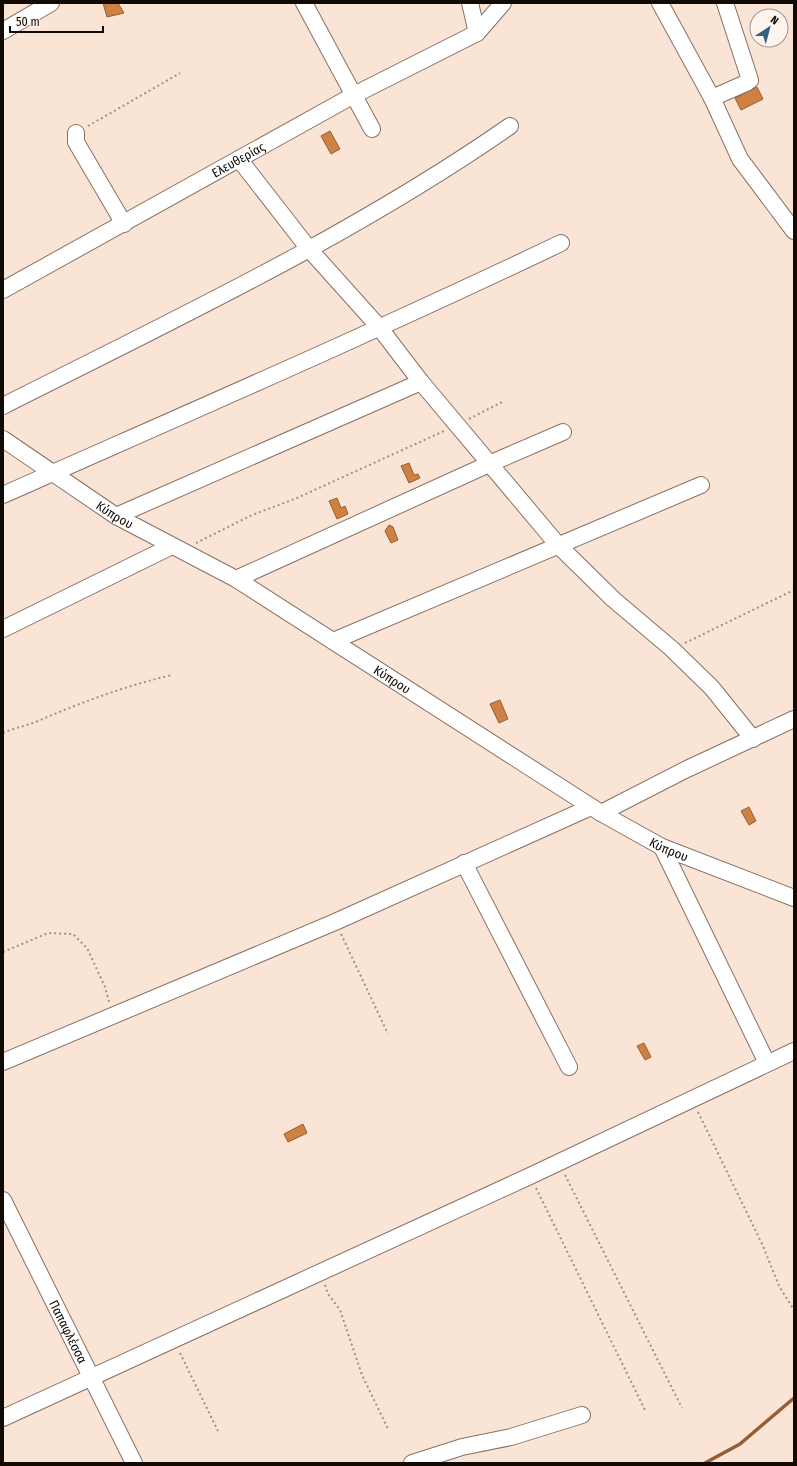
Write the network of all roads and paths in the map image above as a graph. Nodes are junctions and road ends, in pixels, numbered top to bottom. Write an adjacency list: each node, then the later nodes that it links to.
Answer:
1 (51, 3): 7 (street)
2 (304, 3): 10 (street)
3 (470, 3): 8 (street)
4 (503, 3): 8 (street, Ελευθερίας)
5 (660, 3): 11 (street)
6 (725, 3): 11 (street)
7 (3, 31)
8 (477, 33): 10 (street, Ελευθερίας)
9 (180, 73): 14 (path)
10 (354, 95): 13 (street); 15 (street, Ελευθερίας)
11 (712, 98): 17 (street)
12 (510, 126): 19 (street)
13 (372, 130)
14 (76, 133): 16 (street)
15 (239, 160): 16 (street, Ελευθερίας); 19 (street)
16 (124, 224): 20 (street, Ελευθερίας)
17 (794, 231)
18 (561, 243): 21 (street)
19 (309, 249): 21 (street); 24 (street)
20 (3, 290)
21 (379, 327): 22 (street); 29 (street)
22 (421, 382): 25 (street); 32 (street)
23 (504, 401): 25 (path)
24 (3, 406)
25 (458, 425): 28 (street); 34 (path)
26 (563, 432): 28 (street)
27 (3, 439): 29 (street, Κύπρου)
28 (489, 464): 33 (street); 35 (street)
29 (52, 473): 31 (street); 32 (street, Κύπρου)
30 (701, 485): 33 (street)
31 (3, 495)
32 (116, 516): 34 (street, Κύπρου)
33 (558, 545): 38 (street); 39 (street)
34 (177, 549): 35 (street, Κύπρου); 37 (street)
35 (236, 579): 38 (street, Κύπρου)
36 (794, 590): 39 (path)
37 (3, 629)
38 (333, 641): 44 (street, Κύπρου)
39 (672, 649): 43 (street)
40 (172, 675): 42 (path)
41 (794, 719): 43 (street)
42 (3, 734)
43 (753, 739): 44 (street)
44 (596, 810): 45 (street, Κύπρου); 46 (street)
45 (662, 847): 47 (street, Κύπρου); 54 (street)
46 (464, 863): 48 (street); 55 (street)
47 (794, 898)
48 (335, 922): 50 (street); 51 (path)
49 (3, 952): 50 (path)
50 (109, 1017): 53 (street)
51 (388, 1034)
52 (794, 1051): 54 (street)
53 (3, 1062)
54 (767, 1063): 56 (street)
55 (570, 1067)
56 (692, 1098): 57 (street); 61 (path)
57 (559, 1162): 58 (street); 64 (path)
58 (530, 1176): 60 (street); 65 (path)
59 (3, 1200): 63 (street, Παπαφλέσσα)
60 (319, 1272): 62 (street); 68 (path)
61 (794, 1310)
62 (174, 1340): 63 (street); 69 (path)
63 (91, 1377): 67 (street); 70 (street, Παπαφλέσσα)
64 (682, 1408)
65 (646, 1412)
66 (582, 1415): 71 (street)
67 (3, 1418)
68 (388, 1429)
69 (218, 1431)
70 (134, 1463)
71 (412, 1463)

